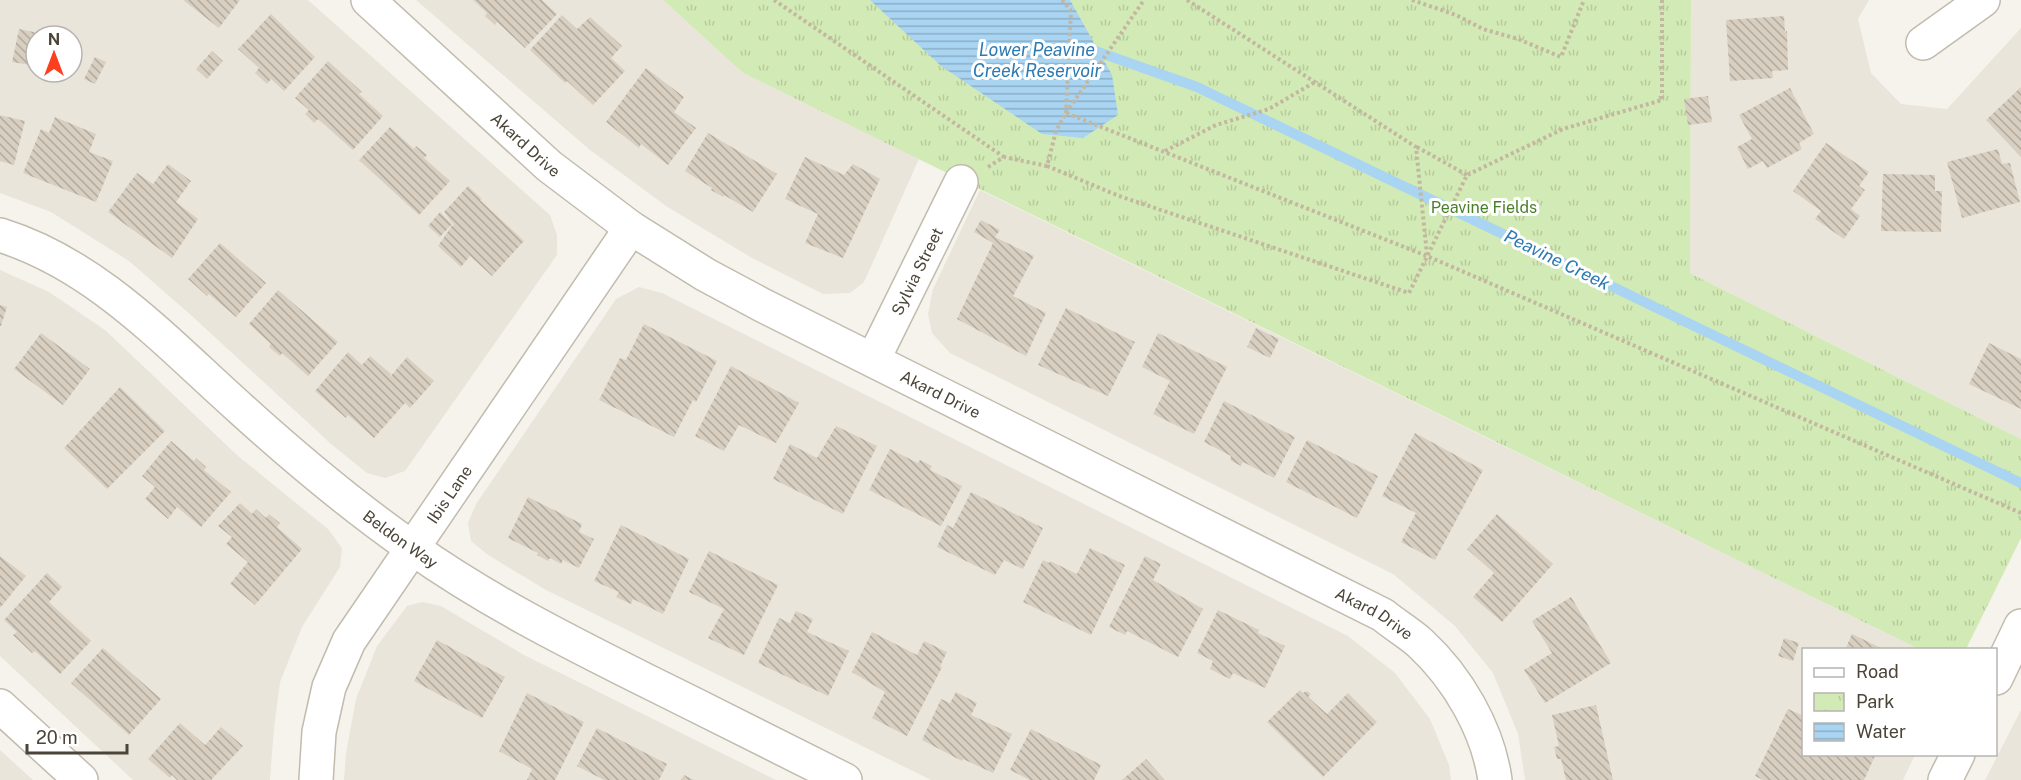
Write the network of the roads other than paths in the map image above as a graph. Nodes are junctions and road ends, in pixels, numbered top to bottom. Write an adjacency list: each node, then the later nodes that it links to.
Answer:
1 (368, 0): 5 (street, Akard Drive)
2 (1983, 0): 3 (street)
3 (1923, 43)
4 (961, 182): 7 (street, Sylvia Street)
5 (631, 228): 7 (street, Akard Drive); 8 (street, Ibis Lane)
6 (0, 235): 8 (street, Beldon Way)
7 (873, 360): 16 (street, Akard Drive)
8 (412, 548): 14 (street, Ibis Lane); 15 (street, Beldon Way)
9 (2021, 626): 10 (street)
10 (1997, 674)
11 (0, 706): 13 (street)
12 (1957, 756): 17 (street)
13 (81, 780)
14 (316, 780)
15 (845, 780)
16 (1495, 780)
17 (1946, 780)

